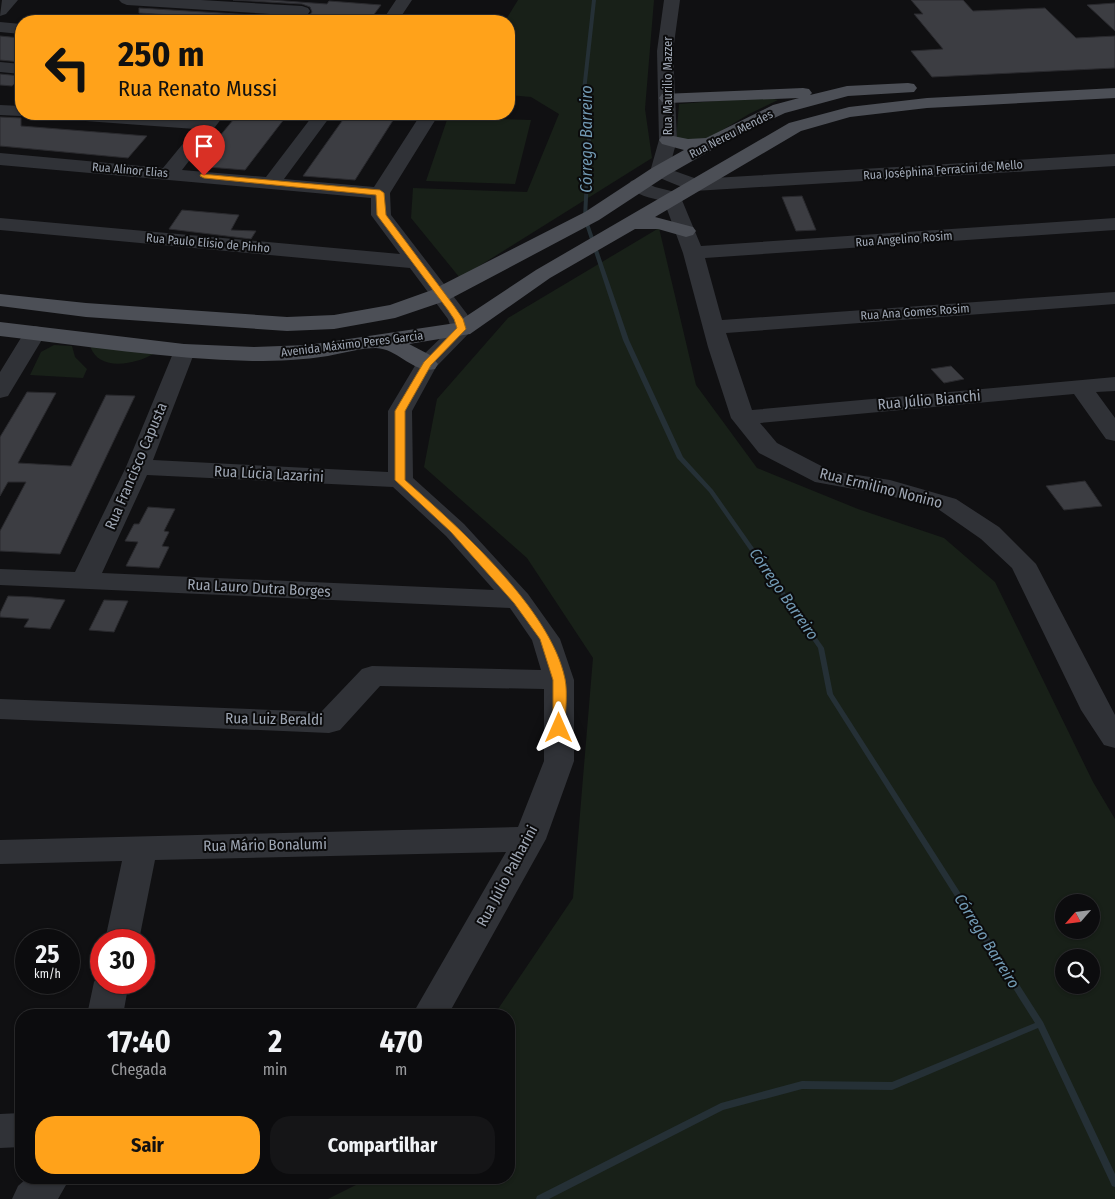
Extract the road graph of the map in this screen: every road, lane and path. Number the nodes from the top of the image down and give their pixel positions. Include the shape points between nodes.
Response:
1 (10, 0) edge
2 (128, 0) edge
3 (404, 0) edge
4 (672, 0) edge
5 (0, 11) edge
6 (302, 11) edge
7 (394, 15) edge
8 (0, 27) edge
9 (15, 28) edge
10 (0, 68) edge
11 (15, 69) edge
12 (1115, 78) edge
13 (847, 91) junction
14 (1115, 93) edge
15 (668, 98) junction
16 (0, 110) edge
17 (15, 111) edge
18 (211, 120) edge
19 (318, 120) edge
20 (426, 120) edge
21 (668, 140) junction
22 (710, 143) junction
23 (1115, 160) edge
24 (3, 162) edge
25 (725, 166) junction
26 (659, 172) junction
27 (170, 173) junction
28 (772, 181) junction
29 (272, 182) junction
30 (694, 185) junction
31 (638, 186) junction
32 (380, 193) junction
33 (672, 197) junction
34 (631, 223) junction
35 (0, 224) edge
36 (1115, 224) edge
37 (686, 231) junction
38 (693, 253) junction
39 (416, 262) junction
40 (440, 295) junction
41 (1115, 298) edge
42 (0, 300) edge
43 (714, 327) junction
44 (0, 329) edge
45 (462, 329) junction
46 (35, 333) junction
47 (378, 342) junction
48 (184, 350) junction
49 (427, 364) junction
50 (1115, 384) edge
51 (1080, 387) junction
52 (0, 391) edge
53 (743, 418) junction
54 (1115, 434) edge
55 (138, 467) junction
56 (400, 480) junction
57 (0, 577) edge
58 (85, 580) junction
59 (518, 600) junction
60 (559, 680) junction
61 (0, 709) edge
62 (1115, 738) edge
63 (530, 839) junction
64 (142, 848) junction
65 (0, 852) edge
66 (124, 929) edge
67 (109, 994) edge
68 (106, 1009) edge
69 (433, 1009) edge
70 (15, 1130) edge
71 (0, 1131) edge
72 (47, 1184) edge
73 (32, 1199) edge

1 - 5 street
2 - 6 street
3 - 7 street
4 - 15 street, Rua Maurilio Mazzer via 665,51
8 - 9 street
10 - 11 street
12 - 13 main road, Rua Nereu Mendes
13 - 15 main road
13 - 22 main road, Rua Nereu Mendes via 779,109
14 - 25 main road, Rua Nereu Mendes via 849,112 795,127
15 - 21 street, Rua Maurilio Mazzer
16 - 17 street
18 - 27 street
19 - 29 street
20 - 32 street
21 - 22 main road via 691,146
21 - 26 street, Rua Maurilio Mazzer
22 - 26 main road, Rua Nereu Mendes
23 - 28 street, Rua Joséphina Ferracini de Mello
24 - 27 street, Rua Alinor Elias
25 - 28 street, Rua Joséphina Ferracini de Mello via 734,175
25 - 30 main road, Rua Nereu Mendes
26 - 30 street
26 - 31 main road, Rua Nereu Mendes
27 - 29 street, Rua Alinor Elias
28 - 30 street, Rua Joséphina Ferracini de Mello
29 - 32 street, Rua Alinor Elias
30 - 33 main road, Avenida Máximo Peres Garcia
31 - 33 street
31 - 40 main road, Rua Nereu Mendes via 592,216
32 - 39 street via 382,215
33 - 34 main road, Avenida Máximo Peres Garcia
33 - 37 street, Rua Ermilino Nonino
34 - 37 main road via 659,223
34 - 45 main road, Avenida Máximo Peres Garcia via 543,274
35 - 39 street, Rua Paulo Elísio de Pinho
36 - 38 street, Rua Angelino Rosim
37 - 38 street, Rua Ermilino Nonino
38 - 43 street, Rua Ermilino Nonino
39 - 40 street
40 - 42 main road, Avenida Máximo Peres Garcia via 395,311 334,322 300,324 104,311
40 - 45 street via 459,319
41 - 43 street, Rua Ana Gomes Rosim
43 - 53 street, Rua Ermilino Nonino
44 - 46 main road, Avenida Máximo Peres Garcia
45 - 47 main road, Avenida Máximo Peres Garcia
45 - 49 street
46 - 48 main road, Avenida Máximo Peres Garcia
46 - 52 street
47 - 48 main road, Avenida Máximo Peres Garcia via 281,354
47 - 49 main road via 400,347
48 - 55 street, Rua Francisco Capusta
49 - 56 street via 400,411
50 - 51 street, Rua Júlio Bianchi
51 - 53 street, Rua Júlio Bianchi
51 - 54 street
53 - 62 street, Rua Ermilino Nonino via 768,448 824,477 890,488 947,504 990,533 1023,564 1096,710
55 - 56 street, Rua Lúcia Lazarini
55 - 58 street, Rua Francisco Capusta
56 - 59 street, Rua Júlio Palharini via 455,530
57 - 58 street, Rua Lauro Dutra Borges
58 - 59 street, Rua Lauro Dutra Borges
59 - 60 street, Rua Júlio Palharini via 546,639
60 - 61 street, Rua Luiz Beraldi via 372,676 329,722
60 - 63 street, Rua Júlio Palharini via 558,761
63 - 64 street, Rua Mário Bonalumi
63 - 69 street, Rua Júlio Palharini
64 - 65 street, Rua Mário Bonalumi
64 - 66 street
67 - 68 street
70 - 71 street
72 - 73 street

